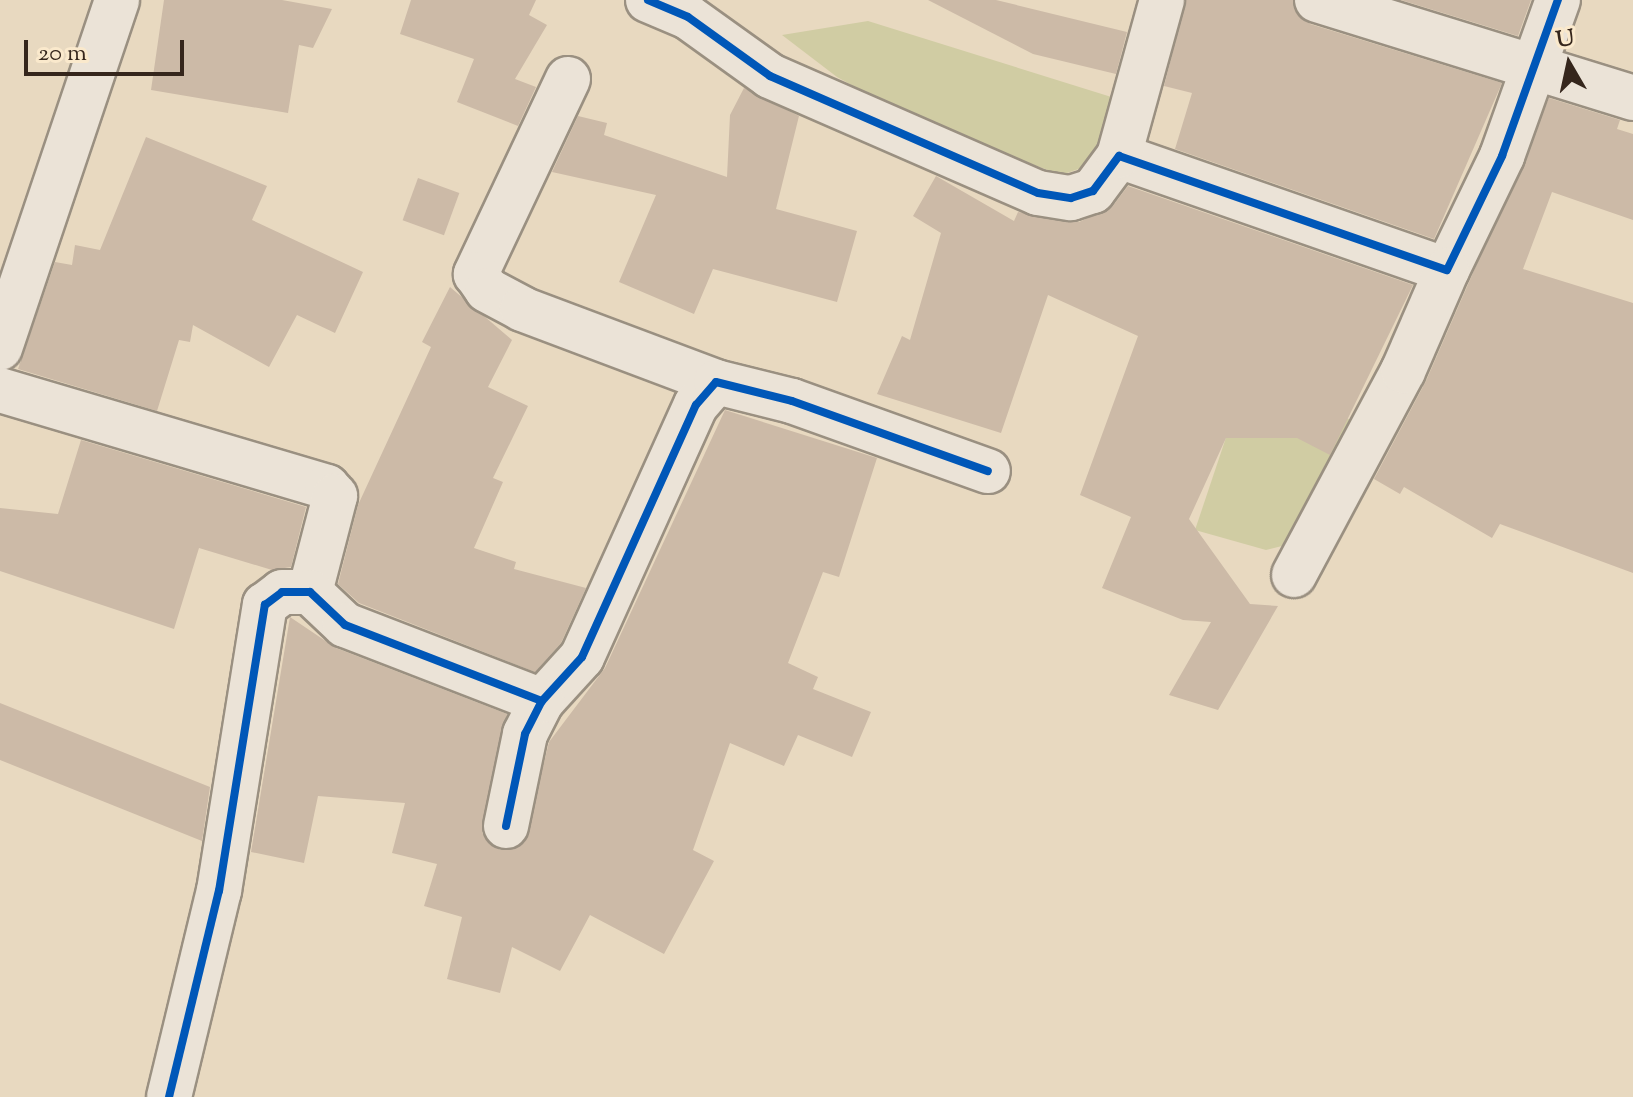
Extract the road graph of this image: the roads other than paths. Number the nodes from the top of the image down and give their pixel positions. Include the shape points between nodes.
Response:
1 (117, 0) edge
2 (648, 0) edge
3 (1162, 0) edge
4 (1317, 0) edge
5 (1558, 0) edge
6 (1536, 70) junction
7 (568, 79) dead end
8 (1633, 98) edge
9 (1119, 156) junction
10 (1447, 270) junction
11 (0, 348) edge
12 (716, 382) junction
13 (0, 390) edge
14 (988, 471) dead end
15 (1294, 575) dead end
16 (310, 592) junction
17 (542, 701) junction
18 (506, 826) dead end
19 (169, 1097) edge

1 - 11 street
2 - 9 street via 688,17 770,76 1038,193 1071,198 1093,191
3 - 9 street
4 - 6 street
5 - 6 street
6 - 8 street
6 - 10 street
7 - 12 street via 476,274 487,290 522,309
9 - 10 street
10 - 15 street via 1403,371
12 - 14 street via 792,401
12 - 17 street via 696,405 582,657
13 - 16 street via 327,487 335,496
16 - 17 street via 345,625
16 - 19 street via 282,592 265,605 219,891
17 - 18 street via 525,734

